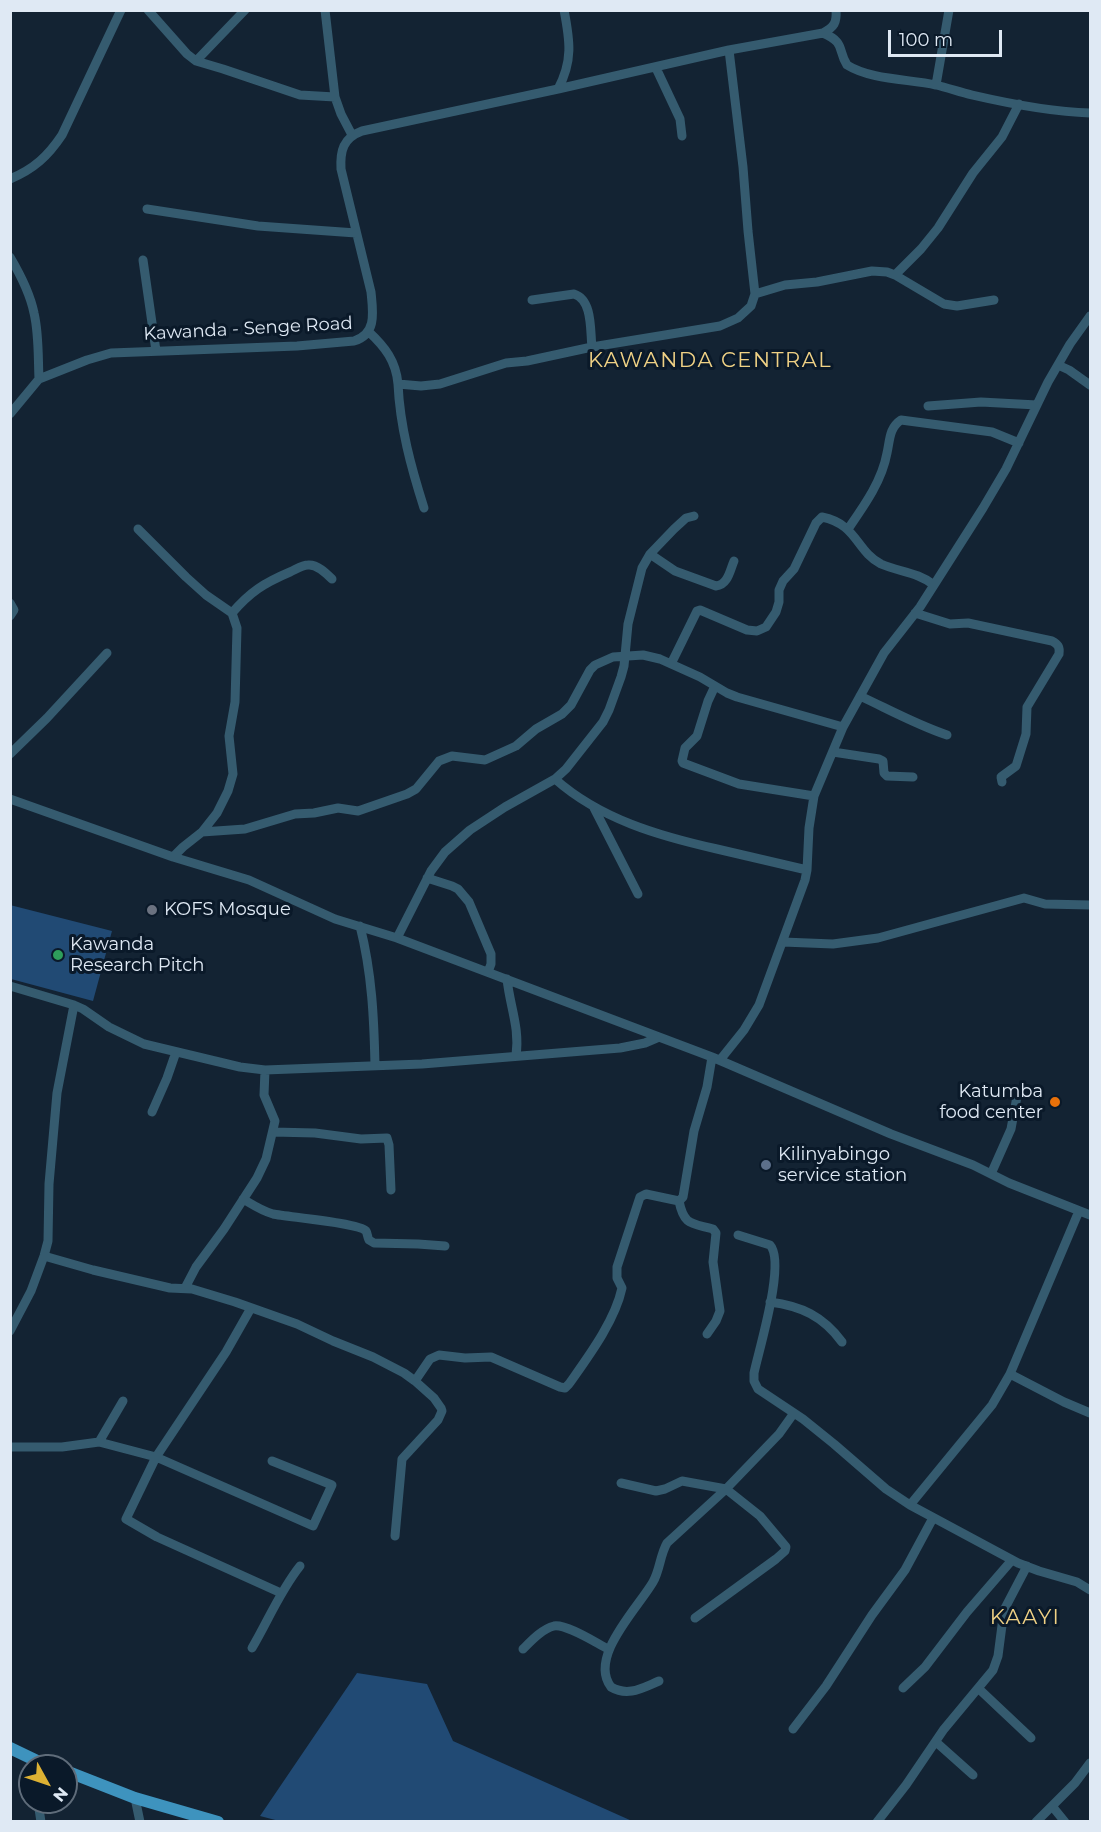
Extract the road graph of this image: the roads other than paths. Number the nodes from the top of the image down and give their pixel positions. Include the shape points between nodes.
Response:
1 (121, 10) edge
2 (148, 10) edge
3 (245, 10) edge
4 (325, 10) edge
5 (564, 10) edge
6 (836, 10) edge
7 (949, 10) edge
8 (823, 33) junction
9 (729, 50) junction
10 (196, 61) junction
11 (656, 68) junction
12 (936, 85) junction
13 (558, 89) junction
14 (335, 97) junction
15 (1019, 104) junction
16 (1090, 113) edge
17 (352, 135) junction
18 (682, 136) dead end
19 (10, 179) edge
20 (147, 209) dead end
21 (356, 232) junction
22 (10, 257) edge
23 (144, 260) dead end
24 (895, 275) junction
25 (755, 294) junction
26 (532, 300) dead end
27 (994, 300) dead end
28 (1090, 316) edge
29 (369, 332) junction
30 (592, 347) junction
31 (156, 351) junction
32 (1058, 365) junction
33 (39, 379) junction
34 (398, 384) junction
35 (1090, 385) edge
36 (1037, 405) junction
37 (928, 406) dead end
38 (10, 414) edge
39 (1019, 443) junction
40 (424, 508) dead end
41 (694, 516) dead end
42 (138, 529) dead end
43 (849, 529) junction
44 (650, 554) junction
45 (734, 561) dead end
46 (332, 579) dead end
47 (934, 585) junction
48 (10, 603) edge
49 (232, 613) junction
50 (915, 613) junction
51 (10, 616) edge
52 (107, 653) dead end
53 (624, 657) junction
54 (671, 664) junction
55 (715, 686) junction
56 (860, 696) junction
57 (843, 728) junction
58 (947, 735) dead end
59 (833, 752) junction
60 (10, 754) edge
61 (913, 777) dead end
62 (555, 779) junction
63 (1002, 782) dead end
64 (814, 796) junction
65 (10, 799) edge
66 (594, 807) junction
67 (202, 832) junction
68 (173, 857) junction
69 (807, 870) junction
70 (427, 878) junction
71 (638, 894) dead end
72 (1090, 905) edge
73 (360, 927) junction
74 (397, 938) junction
75 (783, 942) junction
76 (488, 972) junction
77 (507, 979) junction
78 (10, 986) edge
79 (74, 1005) junction
80 (659, 1037) junction
81 (176, 1052) junction
82 (516, 1056) junction
83 (716, 1058) junction
84 (375, 1066) junction
85 (265, 1071) junction
86 (1018, 1091) dead end
87 (152, 1112) dead end
88 (273, 1132) junction
89 (991, 1174) junction
90 (391, 1190) dead end
91 (243, 1199) junction
92 (679, 1201) junction
93 (1079, 1211) junction
94 (1090, 1215) edge
95 (738, 1235) dead end
96 (446, 1246) dead end
97 (44, 1256) junction
98 (185, 1288) junction
99 (770, 1302) junction
100 (251, 1308) junction
101 (10, 1331) edge
102 (707, 1334) dead end
103 (842, 1341) dead end
104 (1010, 1374) junction
105 (415, 1382) junction
106 (123, 1401) dead end
107 (794, 1413) junction
108 (1090, 1413) edge
109 (99, 1443) junction
110 (10, 1448) edge
111 (156, 1457) junction
112 (272, 1461) dead end
113 (621, 1483) dead end
114 (726, 1489) junction
115 (910, 1505) junction
116 (933, 1518) junction
117 (395, 1536) dead end
118 (1012, 1560) junction
119 (300, 1566) dead end
120 (1027, 1566) junction
121 (1089, 1586) edge
122 (281, 1593) junction
123 (695, 1618) dead end
124 (252, 1648) dead end
125 (523, 1649) dead end
126 (608, 1649) junction
127 (659, 1681) dead end
128 (903, 1688) dead end
129 (979, 1689) junction
130 (793, 1729) dead end
131 (1031, 1738) dead end
132 (936, 1742) junction
133 (1090, 1763) edge
134 (973, 1775) dead end
135 (78, 1776) edge
136 (135, 1798) junction
137 (1052, 1806) junction
138 (140, 1821) edge
139 (218, 1821) edge
140 (877, 1821) edge
141 (1036, 1821) edge
142 (1065, 1821) edge

1 - 19 street via 62,135 40,163
2 - 10 street
3 - 10 street
4 - 14 street
5 - 13 street via 569,60
6 - 8 street via 835,25
7 - 12 street
8 - 9 street
8 - 12 street via 839,43 844,60 852,68
9 - 11 street
9 - 25 street
10 - 14 street via 300,95
11 - 13 street
11 - 18 street via 676,108
12 - 15 street
13 - 17 street
14 - 17 street
15 - 16 street via 1048,111
15 - 24 street via 1002,137 933,234
17 - 21 street, Kawanda - Senge Road via 340,160
20 - 21 street via 258,226
21 - 29 street, Kawanda - Senge Road via 371,292
22 - 33 street via 34,312
23 - 31 street
24 - 25 street via 872,271 785,285
24 - 27 street via 944,304 957,306
25 - 30 street via 751,306 738,318 720,326
26 - 30 street via 578,295 587,307
28 - 32 street
29 - 31 street, Kawanda - Senge Road via 354,341
29 - 34 street via 387,351
30 - 34 street via 498,365 440,384
31 - 33 street, Kawanda - Senge Road via 111,353
32 - 35 street
32 - 36 street
33 - 38 street, Kawanda - Senge Road
34 - 40 street via 410,463
36 - 37 street via 981,402
36 - 39 street
39 - 43 street via 992,432 901,420 891,431 880,476
39 - 47 street
41 - 44 street via 674,529
42 - 49 street via 206,595
43 - 47 street via 881,564 913,573
43 - 54 street via 825,517 818,520 779,590 776,612 766,627 747,630 697,610
44 - 45 street via 675,571 716,586 725,583
44 - 53 street via 637,583
46 - 49 street via 322,569 309,564 302,566 266,582
47 - 50 street
48 - 51 street via 14,609
49 - 67 street via 237,628 236,702 229,736 233,774 225,799
50 - 56 street via 884,653
50 - 63 street via 950,624 968,623 1058,644 1059,654 1027,707 1026,734 1016,766 1001,777
52 - 60 street
53 - 54 street via 643,655
53 - 62 street via 621,677 603,722
53 - 67 street via 613,657 596,665 571,705 516,746 485,760 452,756 439,761 407,795 358,811 338,808 287,816 245,829
54 - 55 street
55 - 57 street via 744,699
55 - 64 street via 697,736 685,748 683,763 739,784
56 - 57 street
56 - 58 street
57 - 59 street
59 - 61 street via 879,759 887,776
59 - 64 street
62 - 66 street
62 - 70 street via 470,830 445,852
64 - 69 street
65 - 68 street
66 - 69 street via 674,839
66 - 71 street
67 - 68 street
68 - 73 street via 249,880
69 - 75 street
70 - 74 street
70 - 76 street via 458,889 469,902 491,954
72 - 75 street via 1045,904 1024,898 878,938 832,944
73 - 74 street
73 - 84 street via 371,985
74 - 76 street
75 - 83 street via 753,1018
76 - 77 street
77 - 80 street
77 - 82 street via 517,1026
78 - 79 street
79 - 81 street via 134,1040
79 - 97 street via 57,1093
80 - 82 street via 620,1048
80 - 83 street
81 - 85 street
81 - 87 street
82 - 84 street
83 - 89 street
83 - 92 street via 694,1131 683,1197
84 - 85 street
85 - 88 street via 264,1095 274,1118
86 - 89 street via 1011,1129
88 - 90 street via 387,1138
88 - 91 street via 263,1167
89 - 93 street
91 - 96 street via 275,1214 363,1229 374,1243
91 - 98 street
92 - 102 street via 690,1223 716,1233 713,1262 720,1311
92 - 105 street via 646,1194 640,1197 617,1268 622,1288 615,1310 567,1386 560,1387 491,1357 439,1355 430,1359
93 - 94 street
93 - 104 street
95 - 99 street via 774,1249 775,1281
97 - 98 street via 170,1288
97 - 101 street via 23,1310
98 - 100 street
99 - 103 street via 802,1309 827,1325
99 - 107 street via 754,1381 761,1392
100 - 105 street via 373,1357
100 - 111 street
104 - 108 street
104 - 115 street via 992,1405
105 - 117 street via 434,1398 442,1412 402,1460
106 - 109 street
107 - 114 street
107 - 115 street
109 - 110 street
109 - 111 street
111 - 112 street via 313,1526 332,1485
111 - 122 street via 126,1519
113 - 114 street via 656,1491 682,1481
114 - 123 street via 760,1516 786,1550
114 - 126 street via 665,1546 653,1581
115 - 116 street
116 - 118 street
116 - 130 street via 905,1570
118 - 120 street
118 - 128 street via 925,1667
119 - 122 street
120 - 121 street
120 - 129 street via 1004,1610 993,1670
122 - 124 street
125 - 126 street via 534,1637 558,1626
126 - 127 street via 605,1674 611,1687 631,1692
129 - 131 street
129 - 132 street
132 - 134 street
132 - 140 street
133 - 137 street
135 - 136 main road
136 - 138 street
136 - 139 main road
137 - 141 street
137 - 142 street

